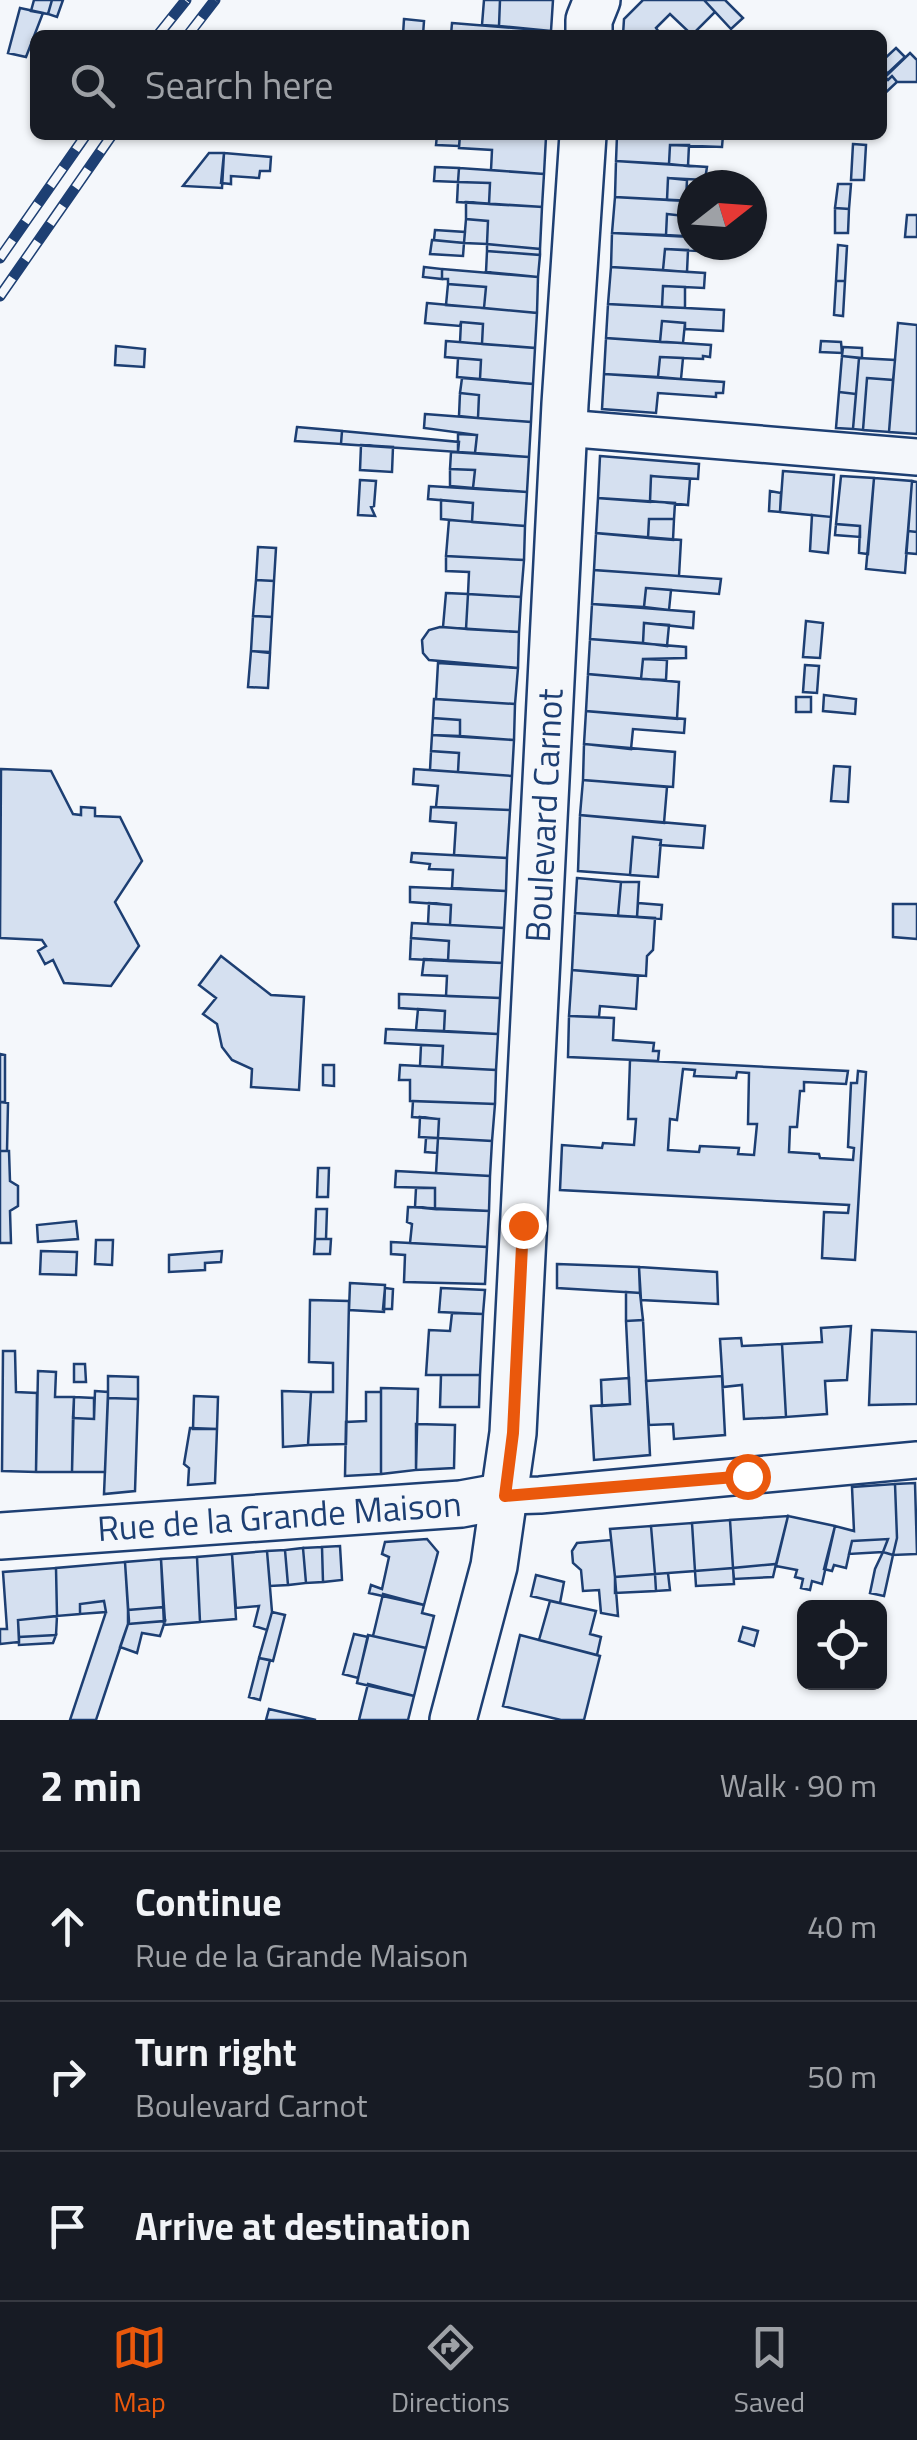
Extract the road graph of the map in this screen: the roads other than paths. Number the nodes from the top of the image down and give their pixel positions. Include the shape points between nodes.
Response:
1 (597, 0) edge
2 (589, 30) edge
3 (582, 140) edge
4 (564, 428) junction
5 (917, 457) edge
6 (917, 1460) edge
7 (505, 1496) junction
8 (0, 1536) edge
9 (453, 1720) edge

1 - 2 street
3 - 4 street, Boulevard Carnot
4 - 5 street
4 - 7 street, Boulevard Carnot
6 - 7 street, Rue de la Grande Maison
7 - 8 street, Rue de la Grande Maison
7 - 9 street, Boulevard Carnot via 494,1566

